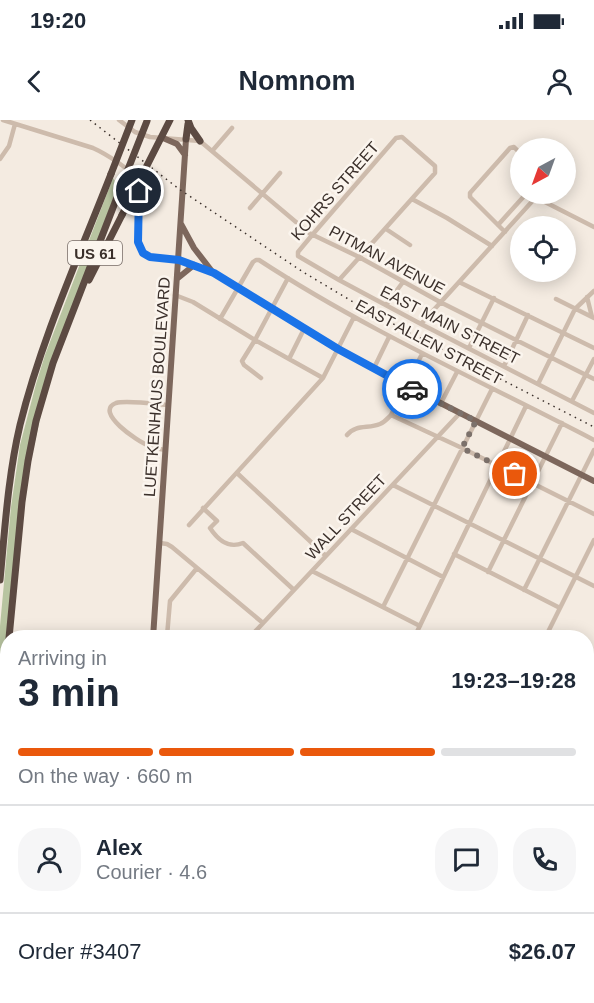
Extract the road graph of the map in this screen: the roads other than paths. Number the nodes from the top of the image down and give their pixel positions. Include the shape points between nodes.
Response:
1 (3, 120) edge
2 (118, 120) edge
3 (132, 120) edge
4 (170, 120) edge
5 (188, 120) edge
6 (147, 121) edge
7 (15, 124) junction
8 (232, 128) dead end
9 (163, 138) junction
10 (186, 139) junction
11 (200, 141) junction
12 (510, 148) edge
13 (213, 150) junction
14 (185, 156) junction
15 (0, 159) edge
16 (280, 173) dead end
17 (262, 193) junction
18 (412, 200) junction
19 (517, 204) edge
20 (528, 204) edge
21 (553, 204) edge
22 (250, 208) dead end
23 (181, 224) junction
24 (498, 225) junction
25 (594, 226) edge
26 (386, 229) junction
27 (505, 232) junction
28 (313, 234) junction
29 (410, 245) dead end
30 (492, 246) junction
31 (297, 255) joint
32 (359, 257) junction
33 (179, 260) junction
34 (194, 265) junction
35 (214, 273) junction
36 (288, 278) junction
37 (177, 279) junction
38 (339, 280) junction
39 (402, 282) junction
40 (459, 282) junction
41 (238, 288) junction
42 (594, 291) edge
43 (175, 295) junction
44 (587, 297) junction
45 (494, 298) junction
46 (556, 299) dead end
47 (440, 302) junction
48 (386, 305) junction
49 (271, 308) junction
50 (575, 309) junction
51 (528, 315) junction
52 (354, 317) junction
53 (593, 317) edge
54 (220, 319) junction
55 (70, 320) junction
56 (482, 323) junction
57 (421, 324) junction
58 (304, 329) junction
59 (564, 333) junction
60 (389, 337) junction
61 (255, 340) junction
62 (516, 340) junction
63 (469, 348) junction
64 (594, 348) edge
65 (338, 349) junction
66 (422, 354) junction
67 (551, 358) junction
68 (289, 359) junction
69 (594, 359) edge
70 (504, 366) junction
71 (374, 368) junction
72 (457, 372) junction
73 (585, 375) junction
74 (261, 378) dead end
75 (323, 378) junction
76 (594, 379) edge
77 (538, 384) junction
78 (405, 385) junction
79 (492, 389) junction
80 (572, 401) junction
81 (441, 403) junction
82 (168, 405) junction
83 (526, 406) junction
84 (460, 413) junction
85 (594, 413) edge
86 (391, 415) junction
87 (476, 421) junction
88 (562, 423) junction
89 (347, 435) dead end
90 (438, 437) junction
91 (511, 439) junction
92 (594, 440) edge
93 (462, 448) junction
94 (165, 450) junction
95 (594, 450) edge
96 (546, 457) junction
97 (497, 466) junction
98 (237, 473) junction
99 (582, 475) junction
100 (594, 481) edge
101 (532, 483) junction
102 (393, 485) junction
103 (569, 501) junction
104 (435, 506) junction
105 (203, 508) junction
106 (594, 514) edge
107 (469, 522) junction
108 (189, 525) dead end
109 (351, 529) junction
110 (504, 540) junction
111 (594, 540) edge
112 (160, 543) junction
113 (454, 554) junction
114 (326, 556) junction
115 (408, 558) junction
116 (540, 558) junction
117 (197, 568) junction
118 (312, 571) junction
119 (488, 572) junction
120 (576, 576) junction
121 (444, 577) junction
122 (0, 580) edge
123 (594, 586) edge
124 (294, 590) junction
125 (524, 590) junction
126 (383, 607) junction
127 (560, 608) junction
128 (263, 623) junction
129 (420, 626) junction
130 (10, 630) edge
131 (154, 630) edge
132 (168, 630) edge
133 (256, 630) edge
134 (418, 630) edge
135 (549, 630) edge

1 - 7 street
2 - 9 street, PITMAN AVENUE via 135,132
3 - 122 highway, US 61, bridge via 31,386 12,465
4 - 55 highway, bridge
5 - 10 highway
5 - 11 highway
6 - 55 highway, US 61, bridge
7 - 15 street via 9,146
7 - 33 street via 93,148 124,167 137,181 141,250 150,257
8 - 13 street
9 - 10 street, PITMAN AVENUE
9 - 14 main road via 177,144
10 - 11 street, PITMAN AVENUE
10 - 14 main road, LUETKENHAUS BOULEVARD
11 - 13 street, PITMAN AVENUE
12 - 24 street via 470,193
13 - 17 street, PITMAN AVENUE
14 - 23 main road, LUETKENHAUS BOULEVARD
16 - 17 street
17 - 22 street
17 - 28 street, PITMAN AVENUE
18 - 26 street
18 - 28 street, KOHRS STREET via 435,173 435,166 402,137 396,138
18 - 30 street
19 - 24 street
20 - 27 street
21 - 25 street
23 - 33 main road, LUETKENHAUS BOULEVARD
23 - 35 main road
24 - 27 street
26 - 29 street
26 - 32 street
27 - 30 street
28 - 31 street, KOHRS STREET
28 - 32 street, PITMAN AVENUE
30 - 40 street
31 - 38 street, EAST MAIN STREET
32 - 38 street
32 - 39 street, PITMAN AVENUE
33 - 34 main road
33 - 37 main road, LUETKENHAUS BOULEVARD
34 - 35 main road
34 - 37 main road
35 - 41 main road
36 - 41 street, EAST ALLEN STREET via 256,260
36 - 49 street
36 - 52 street, EAST ALLEN STREET
37 - 43 main road, LUETKENHAUS BOULEVARD
38 - 48 street, EAST MAIN STREET
39 - 47 street, PITMAN AVENUE
39 - 48 street
40 - 45 street
40 - 47 street
41 - 49 main road
41 - 54 street
42 - 44 street
43 - 54 street
43 - 82 main road, LUETKENHAUS BOULEVARD
44 - 50 street
44 - 53 street
45 - 51 street
45 - 56 street
46 - 50 street
47 - 56 street, PITMAN AVENUE
47 - 57 street
48 - 57 street, EAST MAIN STREET
49 - 58 main road
49 - 61 street
50 - 53 street
50 - 59 street
51 - 59 street
51 - 62 street
52 - 60 street, EAST ALLEN STREET
52 - 65 street
54 - 61 street
55 - 130 highway, US 61 via 47,382 28,461
56 - 62 street, PITMAN AVENUE
56 - 63 street
57 - 63 street, EAST MAIN STREET
58 - 65 main road
58 - 68 street
59 - 64 street
59 - 67 street
60 - 66 street, EAST ALLEN STREET
60 - 71 street
61 - 68 street
61 - 74 street via 242,361
62 - 67 street, PITMAN AVENUE
62 - 70 street
63 - 70 street, EAST MAIN STREET
65 - 71 main road
65 - 75 street
66 - 72 street, EAST ALLEN STREET
66 - 78 street
67 - 73 street, PITMAN AVENUE
67 - 77 street
68 - 75 street
69 - 73 street
70 - 77 street, EAST MAIN STREET
71 - 78 main road
72 - 79 street, EAST ALLEN STREET
72 - 81 street
73 - 76 street, PITMAN AVENUE
73 - 80 street
75 - 98 street
77 - 80 street, EAST MAIN STREET
78 - 81 main road
78 - 86 street
79 - 83 street, EAST ALLEN STREET
79 - 87 street
80 - 85 street, EAST MAIN STREET
81 - 84 main road
82 - 94 main road, LUETKENHAUS BOULEVARD
82 - 94 street via 123,402 112,405 110,410 111,418 145,445
83 - 88 street, EAST ALLEN STREET
83 - 91 street
84 - 87 main road
84 - 90 street, WALL STREET
86 - 89 street via 383,423 352,430
86 - 90 street
87 - 91 main road
87 - 93 street
88 - 92 street, EAST ALLEN STREET
88 - 96 street
90 - 93 street
90 - 102 street, WALL STREET
91 - 96 main road
91 - 97 street
93 - 97 street
93 - 104 street
94 - 112 main road, LUETKENHAUS BOULEVARD
95 - 99 street
96 - 99 main road
96 - 101 street
97 - 101 street
97 - 107 street
98 - 105 street
98 - 114 street
99 - 100 main road
99 - 103 street
101 - 103 street
101 - 110 street
102 - 104 street
102 - 109 street, WALL STREET
103 - 106 street
103 - 116 street
104 - 107 street
104 - 115 street
105 - 108 street
105 - 124 street via 217,521 210,528 218,539 235,546 243,543
107 - 110 street
107 - 113 street
109 - 114 street, WALL STREET
109 - 115 street
110 - 116 street
110 - 119 street
111 - 120 street
112 - 117 street via 167,544
112 - 131 main road, LUETKENHAUS BOULEVARD
113 - 119 street
113 - 121 street
114 - 118 street, WALL STREET
115 - 121 street
115 - 126 street
116 - 120 street
116 - 125 street
117 - 128 street
117 - 132 street via 170,601
118 - 124 street, WALL STREET
118 - 126 street
119 - 125 street
120 - 123 street
120 - 127 street
121 - 129 street
124 - 128 street, WALL STREET
125 - 127 street
126 - 129 street
127 - 135 street
128 - 133 street, WALL STREET
129 - 134 street

